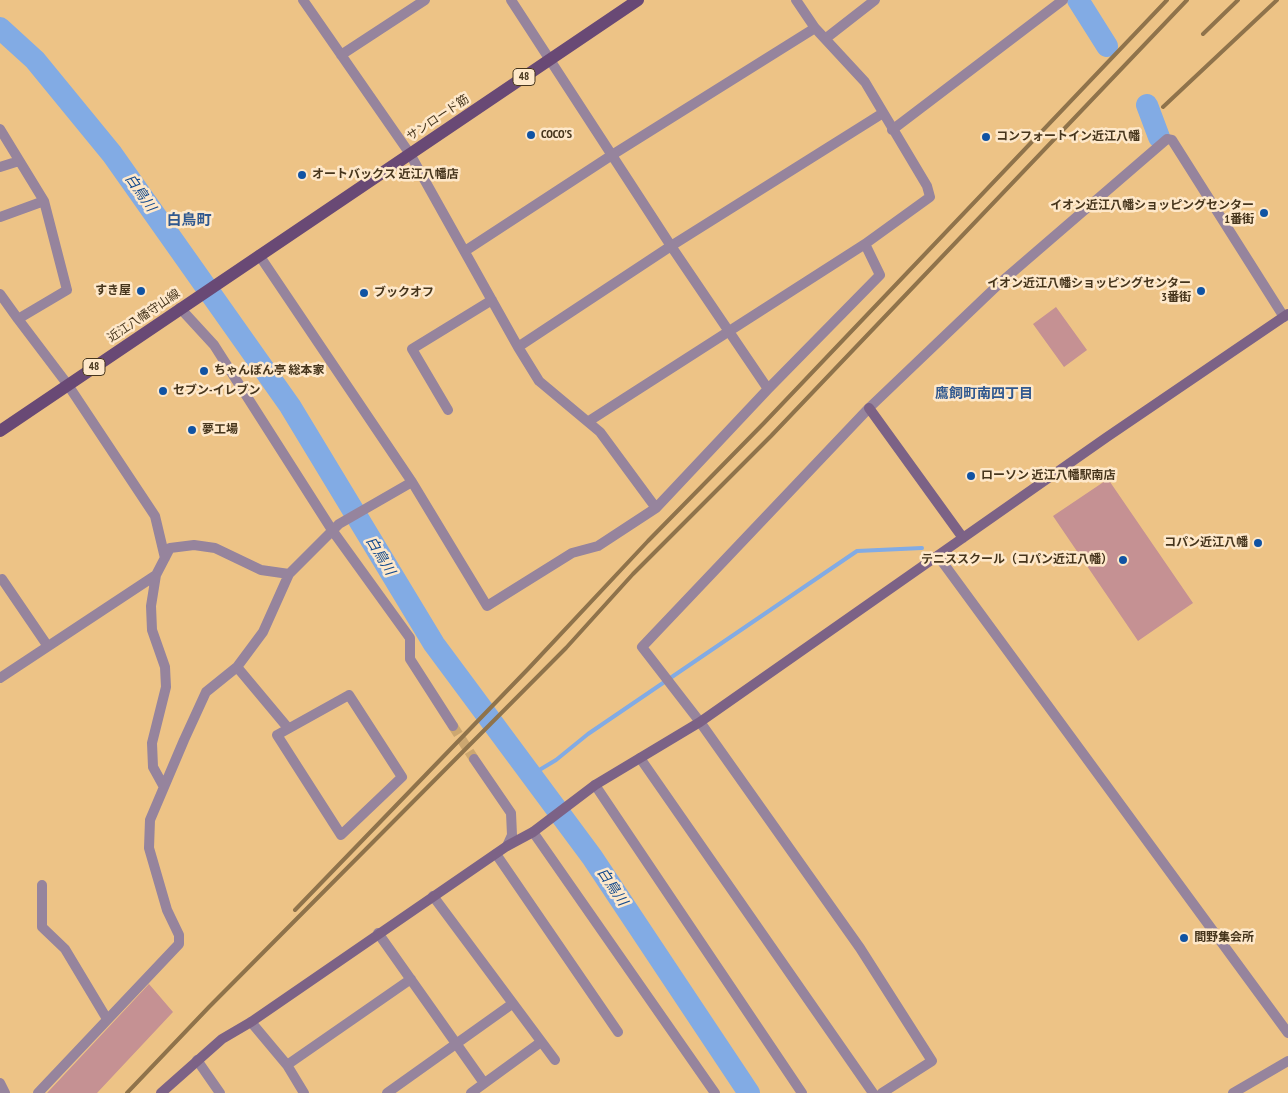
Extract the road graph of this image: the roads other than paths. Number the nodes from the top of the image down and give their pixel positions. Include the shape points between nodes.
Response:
1 (303, 0) edge
2 (425, 0) edge
3 (511, 0) edge
4 (638, 0) edge
5 (796, 0) edge
6 (875, 0) edge
7 (1063, 0) edge
8 (815, 28) junction
9 (825, 39) junction
10 (341, 54) junction
11 (551, 60) junction
12 (883, 113) junction
13 (0, 129) edge
14 (892, 130) junction
15 (410, 154) junction
16 (612, 154) junction
17 (19, 161) junction
18 (0, 167) edge
19 (44, 201) junction
20 (0, 218) edge
21 (865, 244) junction
22 (671, 246) junction
23 (465, 251) junction
24 (256, 257) junction
25 (0, 294) edge
26 (492, 300) junction
27 (184, 306) junction
28 (1286, 315) edge
29 (18, 319) junction
30 (730, 331) junction
31 (518, 347) junction
32 (68, 385) junction
33 (768, 389) junction
34 (869, 408) junction
35 (448, 410) dead end
36 (589, 422) junction
37 (0, 431) edge
38 (412, 482) junction
39 (656, 508) junction
40 (335, 527) junction
41 (963, 538) junction
42 (938, 556) junction
43 (164, 558) junction
44 (289, 574) junction
45 (156, 575) junction
46 (2, 579) dead end
47 (47, 645) junction
48 (237, 667) junction
49 (0, 678) edge
50 (700, 722) junction
51 (453, 726) tunnel mouth
52 (288, 728) junction
53 (640, 758) junction
54 (474, 759) tunnel mouth
55 (595, 785) junction
56 (164, 787) junction
57 (533, 832) junction
58 (507, 846) junction
59 (496, 854) junction
60 (42, 885) dead end
61 (433, 896) junction
62 (378, 933) junction
63 (411, 979) junction
64 (512, 1004) junction
65 (107, 1019) junction
66 (251, 1022) junction
67 (618, 1032) dead end
68 (1288, 1033) edge
69 (541, 1042) junction
70 (457, 1044) junction
71 (196, 1060) junction
72 (555, 1060) dead end
73 (1288, 1061) edge
74 (287, 1065) junction
75 (0, 1083) edge
76 (484, 1083) junction
77 (889, 1091) edge
78 (5, 1093) edge
79 (38, 1093) edge
80 (161, 1093) edge
81 (220, 1093) edge
82 (304, 1093) edge
83 (387, 1093) edge
84 (471, 1093) edge
85 (715, 1093) edge
86 (802, 1093) edge
87 (873, 1093) edge
88 (1233, 1093) edge

1 - 10 street
2 - 10 street
3 - 11 street
4 - 11 main road, サンロード筋 / 48
5 - 8 street
6 - 9 street
7 - 14 street
8 - 9 street
8 - 16 street
9 - 12 street via 865,82
10 - 15 street
11 - 15 main road, サンロード筋 / 48
11 - 16 street
12 - 14 street
12 - 22 street
13 - 17 street
14 - 21 street via 927,186 930,197
15 - 23 street
15 - 24 main road, サンロード筋 / 48
16 - 22 street
16 - 23 street
17 - 18 street
17 - 19 street
19 - 20 street
19 - 29 street via 67,290
21 - 30 street
21 - 33 street via 880,276
22 - 30 street
22 - 31 street
23 - 26 street
24 - 27 main road, 近江八幡守山線 / 48
24 - 38 street
25 - 29 street
26 - 31 street
26 - 35 street via 412,349
27 - 32 main road, 近江八幡守山線 / 48
27 - 40 street via 220,353
28 - 34 street via 1172,140 1167,139 1000,283
28 - 41 street
29 - 32 street
30 - 33 street
30 - 36 street
31 - 36 street via 539,381
32 - 37 main road, 近江八幡守山線 / 48
32 - 43 street via 155,516
33 - 39 street
34 - 41 street
34 - 50 street via 642,647
36 - 39 street via 600,432
38 - 39 street via 487,606 572,553 598,546
38 - 40 street
40 - 44 street
40 - 51 street via 410,638 410,659
41 - 42 street
42 - 50 street
42 - 68 street
43 - 44 street via 170,548 194,545 215,548 261,570
43 - 45 street
44 - 48 street via 262,632
45 - 47 street
45 - 56 street via 151,606 152,630 165,667 166,687 152,743 154,767
46 - 47 street
47 - 49 street
48 - 52 street
48 - 56 street via 206,692
50 - 53 street
50 - 77 street via 860,948 932,1061
52 - 52 street via 349,695 402,777 341,835 278,735
53 - 55 street
53 - 87 street
54 - 58 street via 511,813 512,835
55 - 57 street
55 - 86 street
56 - 65 street via 150,820 149,848 167,910 180,935 179,944
57 - 58 street
57 - 85 street
58 - 59 street
59 - 61 street
59 - 67 street
60 - 65 street via 42,927 65,949
61 - 62 street
61 - 64 street
62 - 63 street
62 - 66 street
63 - 70 street
63 - 74 street
64 - 69 street
64 - 70 street
65 - 79 street
66 - 71 street
66 - 74 street
69 - 72 street
69 - 76 street
70 - 76 street
70 - 83 street
71 - 80 street
71 - 81 street
73 - 88 street
74 - 82 street
75 - 78 street
76 - 84 street

